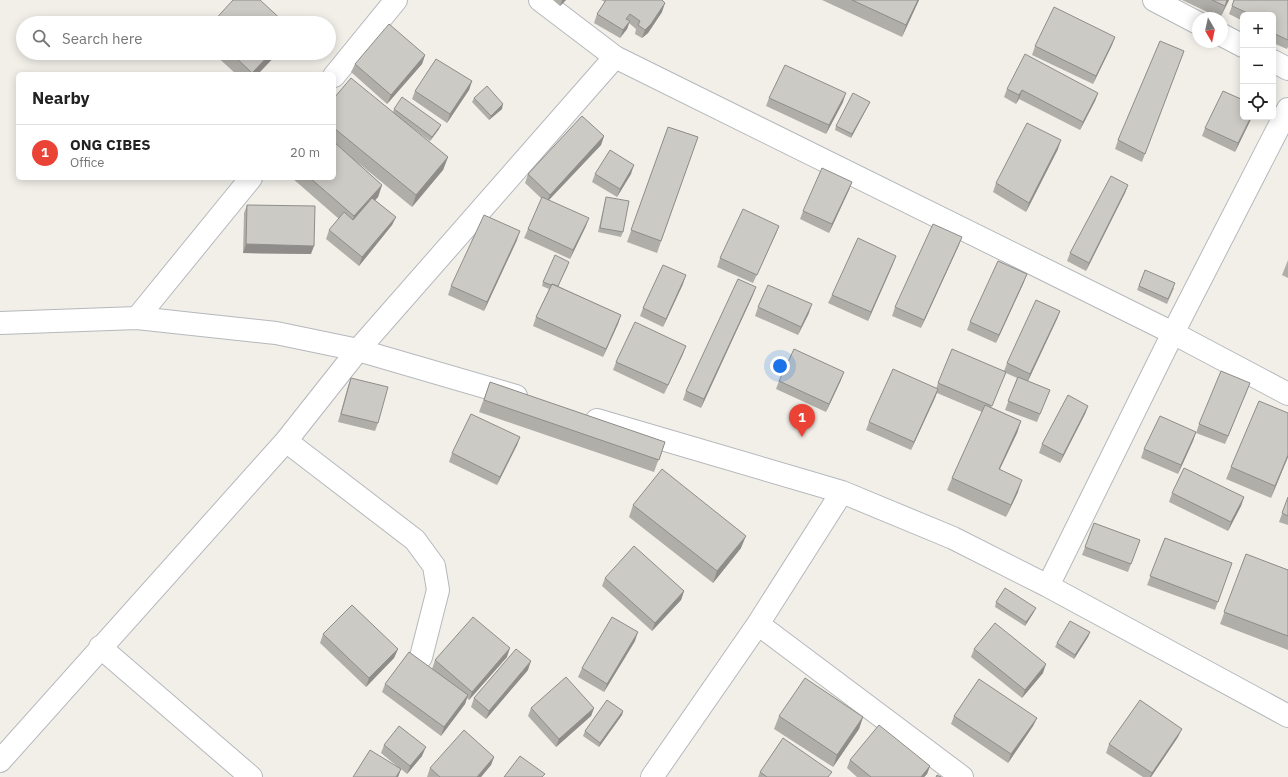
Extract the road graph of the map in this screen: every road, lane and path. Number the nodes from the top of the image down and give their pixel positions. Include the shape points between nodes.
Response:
1 (396, 0) edge
2 (540, 0) edge
3 (1154, 0) edge
4 (1192, 20) edge
5 (1228, 38) edge
6 (1240, 44) edge
7 (615, 56) junction
8 (1276, 63) edge
9 (1288, 69) edge
10 (336, 74) edge
11 (1288, 109) edge
12 (248, 180) edge
13 (137, 318) junction
14 (0, 323) edge
15 (1173, 332) junction
16 (358, 350) junction
17 (1288, 394) edge
18 (532, 401) edge
19 (577, 414) edge
20 (286, 441) junction
21 (842, 492) junction
22 (1048, 586) junction
23 (758, 624) junction
24 (100, 647) junction
25 (421, 657) dead end
26 (1288, 716) edge
27 (0, 761) edge
28 (251, 777) edge
29 (652, 777) edge
30 (962, 777) edge

1 - 10 street
2 - 7 street
3 - 4 street
5 - 6 street
7 - 15 street
7 - 16 street
8 - 9 street
11 - 15 street
12 - 13 street
13 - 14 street
13 - 16 street via 276,333
15 - 17 street
15 - 22 street
16 - 18 street
16 - 20 street
19 - 21 street
20 - 24 street
20 - 25 street via 415,540 434,566 438,590
21 - 22 street via 953,538
21 - 23 street
22 - 26 street
23 - 29 street
23 - 30 street
24 - 27 street
24 - 28 street

